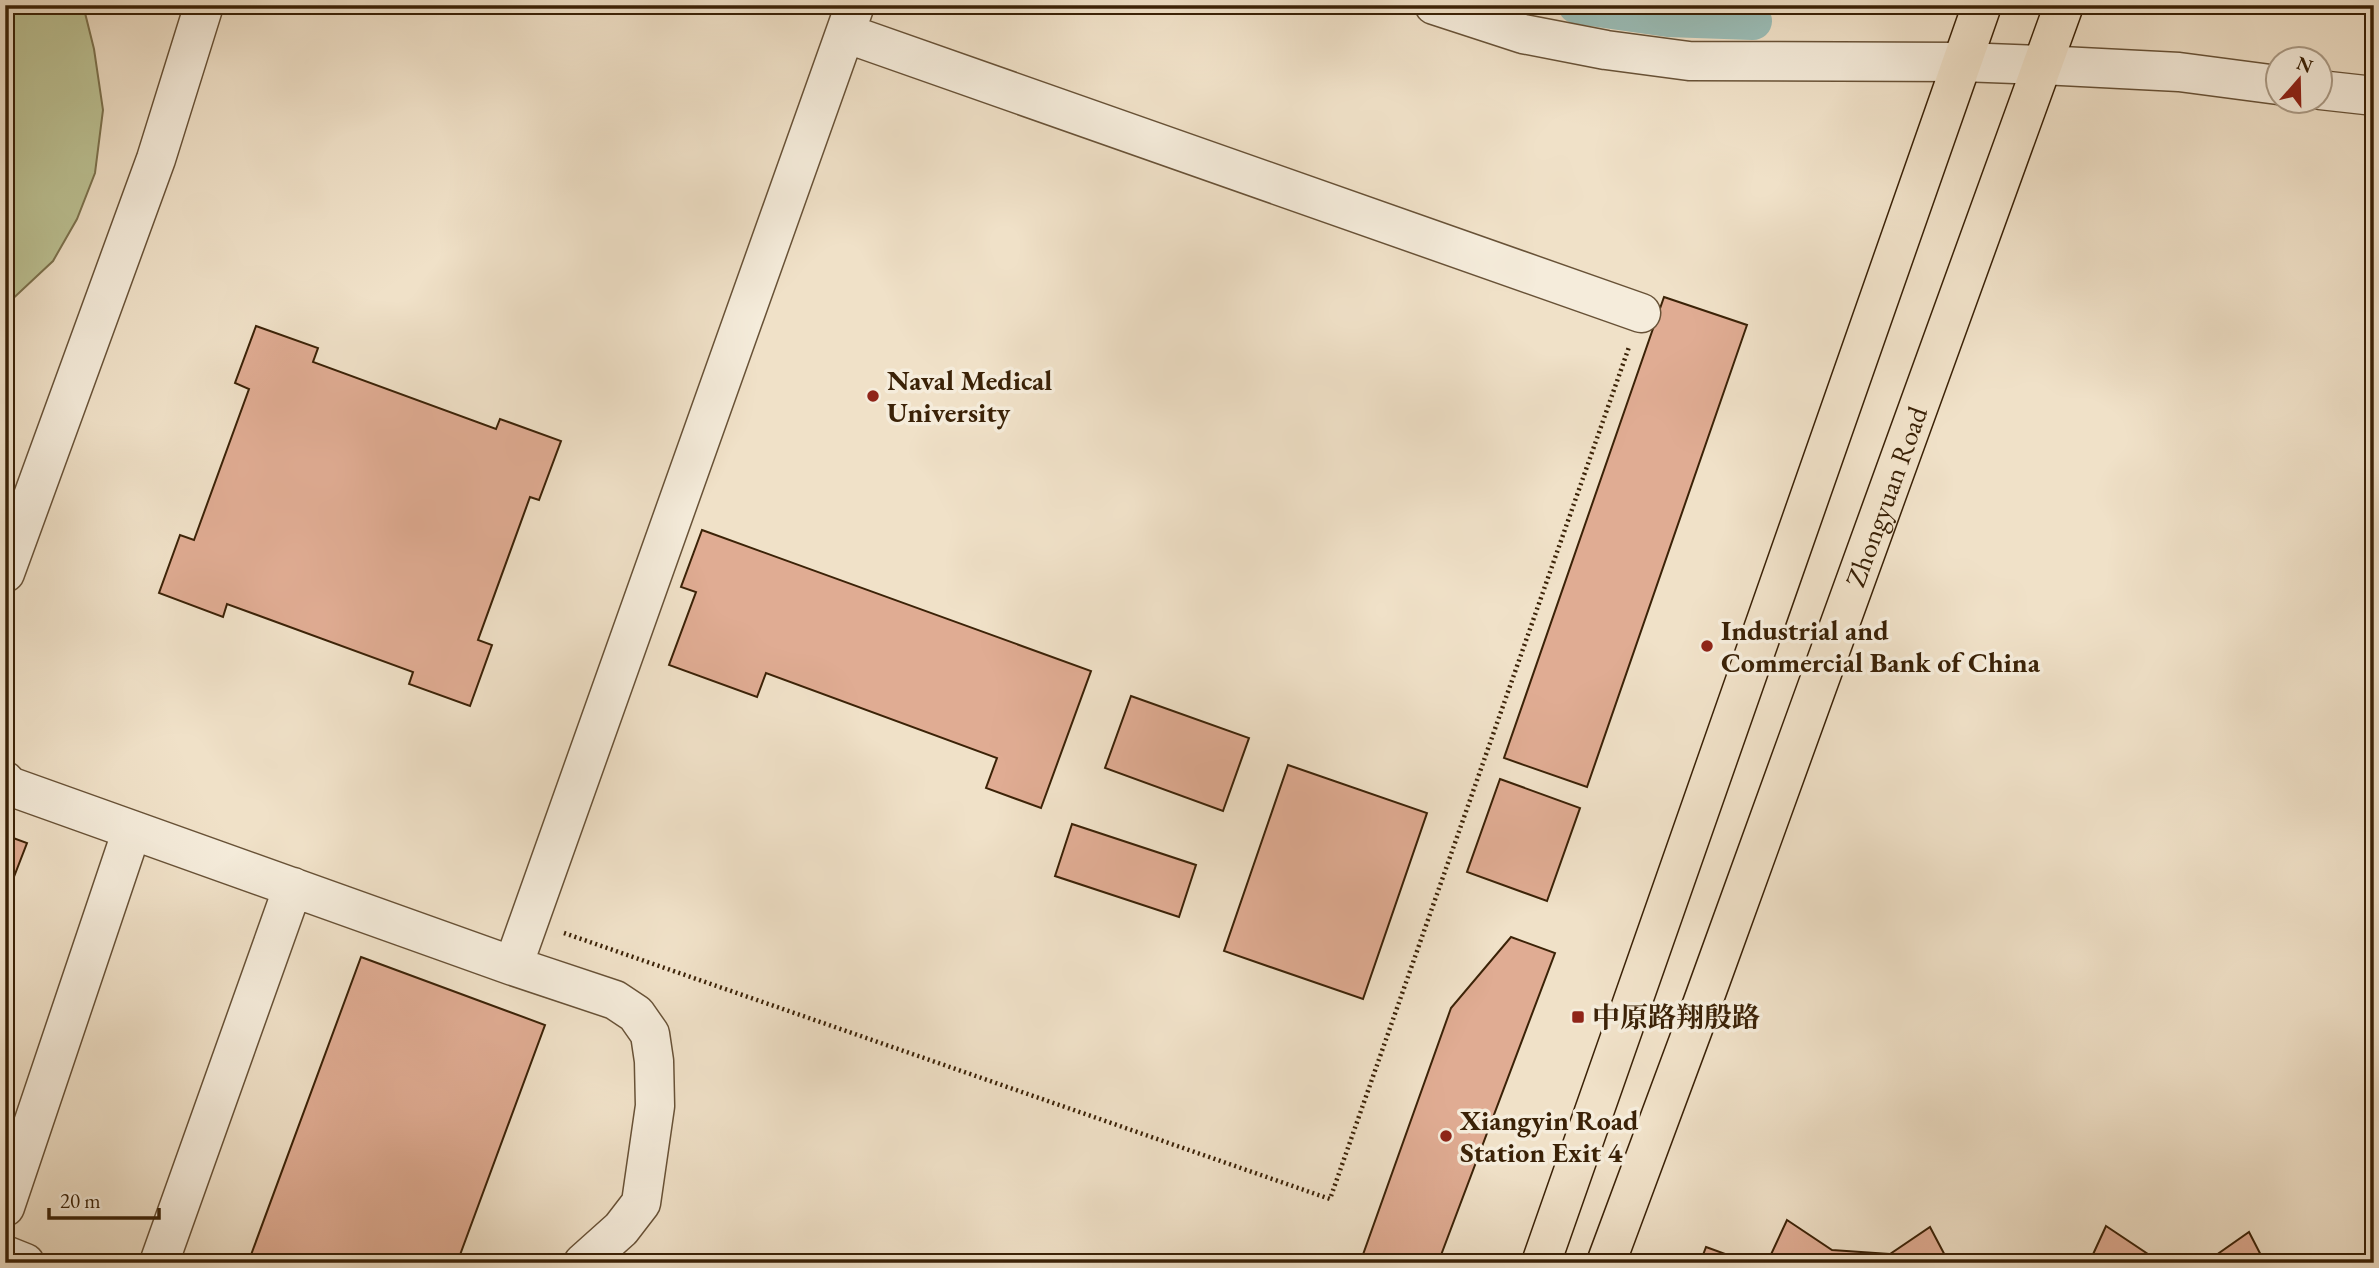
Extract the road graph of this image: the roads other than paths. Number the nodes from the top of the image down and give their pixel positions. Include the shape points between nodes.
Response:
1 (204, 5) edge
2 (1434, 5) edge
3 (1982, 5) edge
4 (2064, 5) edge
5 (850, 19) edge
6 (1962, 62) junction
7 (2042, 65) junction
8 (2264, 83) edge
9 (2334, 92) edge
10 (2374, 96) edge
11 (1641, 313) road end
12 (9, 550) edge
13 (5, 781) edge
14 (132, 830) junction
15 (293, 887) junction
16 (513, 966) junction
17 (5, 1207) edge
18 (5, 1255) edge
19 (26, 1263) edge
20 (159, 1263) edge
21 (583, 1263) edge
22 (1541, 1263) edge
23 (1606, 1263) edge

1 - 12 lane via 156,159
2 - 6 lane via 1523,34 1689,61
3 - 6 main road
4 - 7 main road, Zhongyuan Road
5 - 11 lane
5 - 16 lane
6 - 7 lane
6 - 22 main road
7 - 8 lane via 2179,72
7 - 23 main road, Zhongyuan Road
9 - 10 lane
13 - 14 lane
14 - 15 lane
14 - 17 lane
15 - 16 lane
15 - 20 lane
16 - 21 lane via 615,1000 636,1014 650,1034 655,1106 641,1203 621,1229
18 - 19 lane

